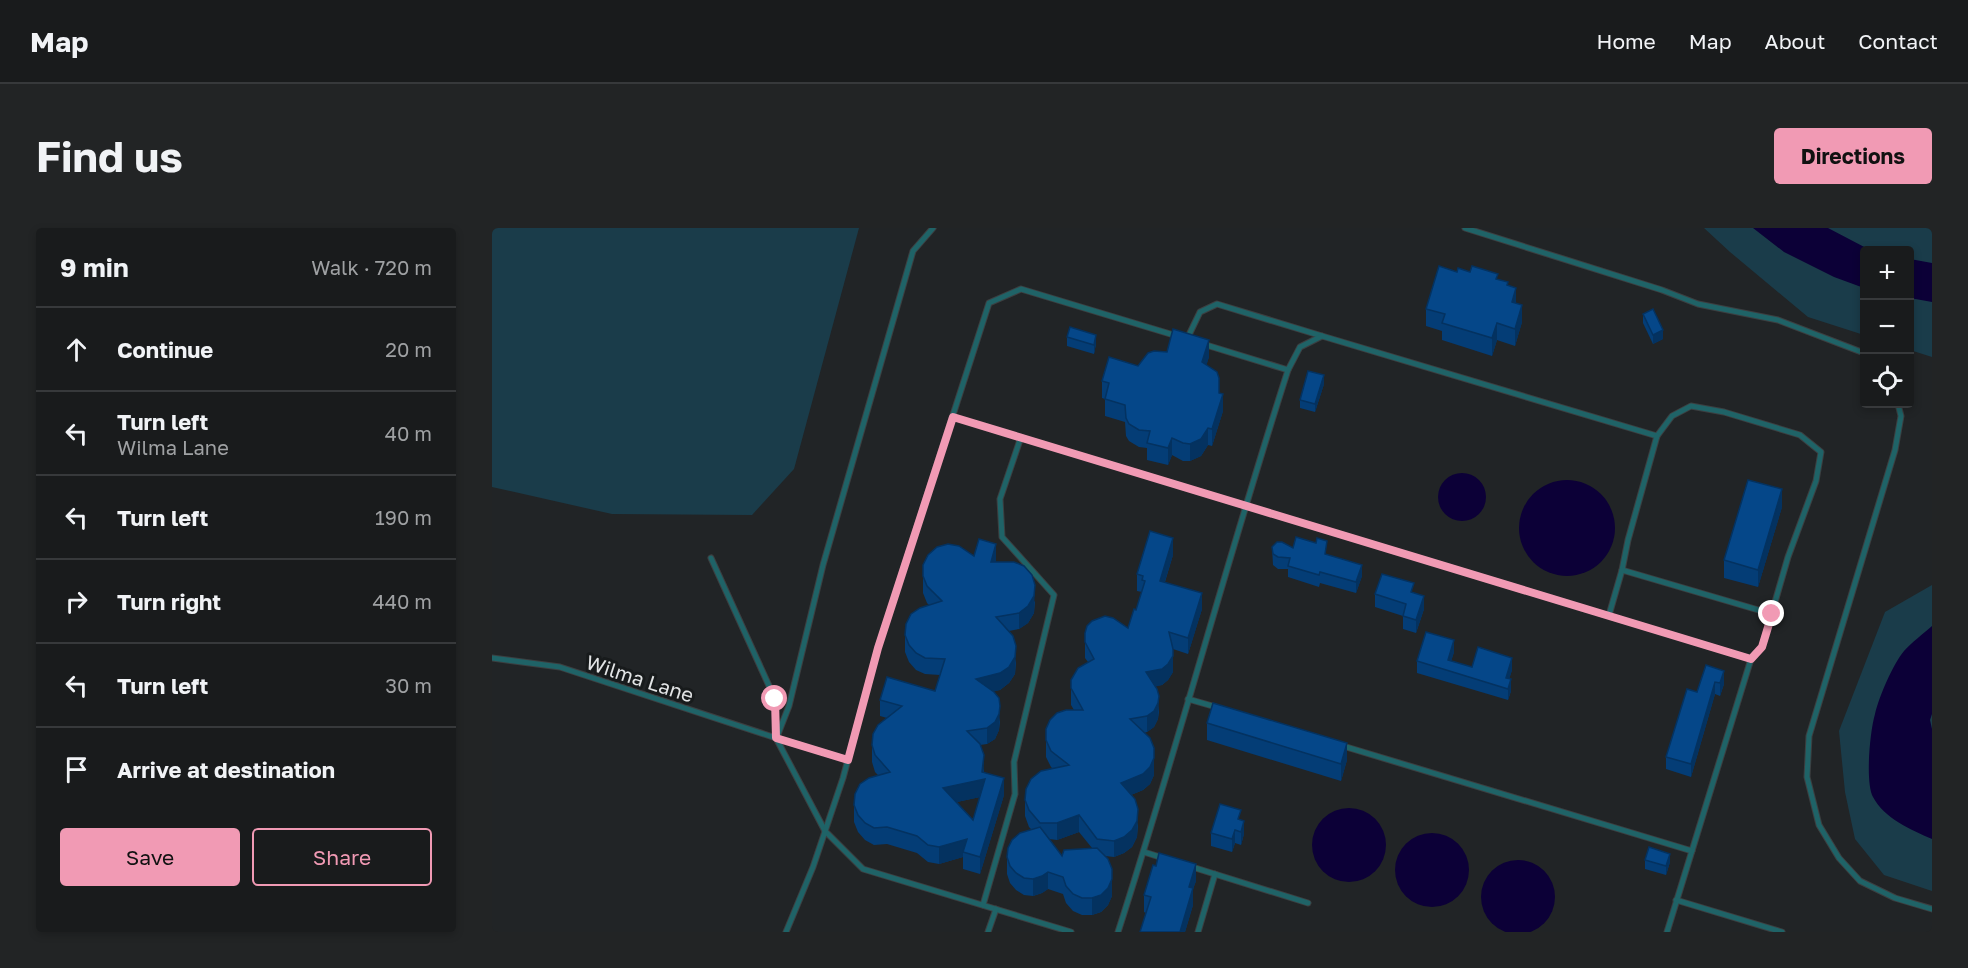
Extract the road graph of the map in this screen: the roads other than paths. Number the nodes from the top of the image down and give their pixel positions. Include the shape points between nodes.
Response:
1 (933, 228) edge
2 (1465, 228) edge
3 (1322, 336) junction
4 (1187, 339) junction
5 (1860, 350) edge
6 (1288, 370) junction
7 (1899, 408) edge
8 (953, 417) junction
9 (1657, 436) junction
10 (1021, 437) junction
11 (1245, 504) junction
12 (711, 558) dead end
13 (1622, 570) junction
14 (1772, 614) junction
15 (1610, 615) junction
16 (492, 658) edge
17 (1751, 659) junction
18 (1188, 699) junction
19 (1222, 709) edge
20 (776, 738) junction
21 (1337, 744) edge
22 (848, 760) junction
23 (825, 831) junction
24 (1692, 851) junction
25 (1144, 852) junction
26 (1174, 861) edge
27 (1184, 864) edge
28 (1215, 874) junction
29 (1676, 900) junction
30 (1308, 903) dead end
31 (983, 906) junction
32 (996, 909) junction
33 (1932, 909) edge
34 (786, 932) edge
35 (988, 932) edge
36 (1071, 932) edge
37 (1118, 932) edge
38 (1198, 932) edge
39 (1667, 932) edge
40 (1782, 932) edge

1 - 20 lane via 914,251 823,565 789,706
2 - 5 lane via 1698,304 1779,320
3 - 4 lane via 1217,304 1200,312
3 - 6 lane via 1300,347
3 - 9 lane
4 - 6 lane
4 - 8 lane via 1021,289 989,303
6 - 11 lane
7 - 33 lane via 1895,450 1809,736 1807,777 1819,825 1839,858 1860,880 1895,898
8 - 10 lane
8 - 22 lane via 878,648
9 - 13 lane
9 - 14 lane via 1672,416 1691,406 1724,411 1800,435 1821,452 1816,481
10 - 11 lane
10 - 31 lane via 1000,499 1002,537 1054,595 1014,762 1015,794
11 - 15 lane
11 - 18 lane
12 - 20 lane via 775,699
13 - 14 lane
13 - 15 lane
14 - 17 lane via 1762,647
15 - 17 lane
16 - 20 lane, Wilma Lane via 560,667
17 - 24 lane
18 - 19 lane
18 - 25 lane
20 - 22 lane, Wilma Lane
20 - 23 lane
21 - 24 lane
22 - 23 lane
23 - 31 lane via 863,869
23 - 34 lane
24 - 29 lane
25 - 26 lane
25 - 37 lane
27 - 28 lane
28 - 30 lane
28 - 38 lane
29 - 39 lane
29 - 40 lane
31 - 32 lane
32 - 35 lane
32 - 36 lane

